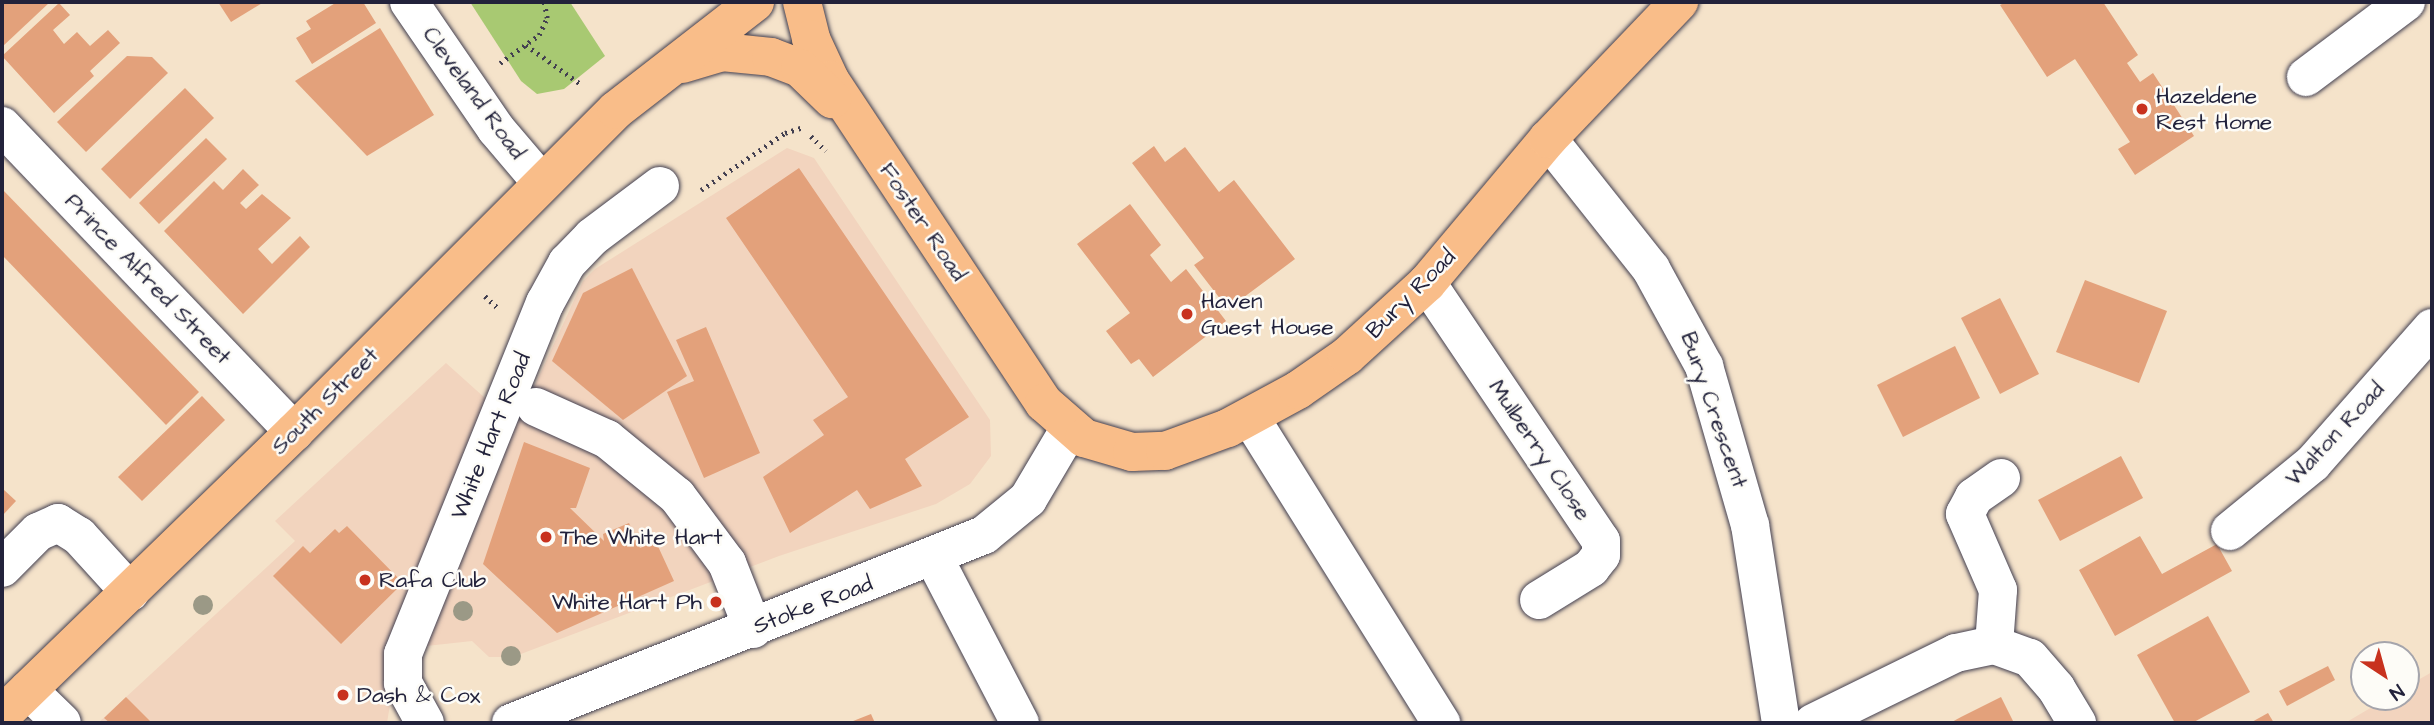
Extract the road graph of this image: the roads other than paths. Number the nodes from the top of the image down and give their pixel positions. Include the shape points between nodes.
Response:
1 (408, 2) edge
2 (755, 2) edge
3 (802, 2) edge
4 (1679, 2) edge
5 (2406, 2) edge
6 (2306, 77) dead end
7 (645, 84) junction
8 (2, 127) edge
9 (860, 129) junction
10 (1548, 139) junction
11 (542, 183) junction
12 (655, 189) road end
13 (1427, 283) junction
14 (2432, 328) edge
15 (536, 407) dead end
16 (1250, 417) junction
17 (1070, 428) junction
18 (294, 432) junction
19 (2001, 478) dead end
20 (2230, 531) dead end
21 (934, 558) junction
22 (2, 568) edge
23 (130, 592) junction
24 (1539, 600) dead end
25 (753, 629) junction
26 (1994, 645) junction
27 (15, 702) edge
28 (62, 723) edge
29 (425, 723) edge
30 (510, 723) edge
31 (1020, 723) edge
32 (1441, 723) edge
33 (1781, 723) edge
34 (1813, 723) edge
35 (2077, 723) edge

1 - 11 street, Cleveland Road via 496,128
2 - 7 main road, South Street
3 - 9 main road, Foster Road via 818,56
4 - 10 main road, Bury Road
5 - 6 street
7 - 9 main road, South Street via 706,54 771,57 810,75
7 - 11 main road, South Street
8 - 18 street, Prince Alfred Street
9 - 17 main road, Foster Road via 1033,388
10 - 13 main road, Bury Road
10 - 33 street, Bury Crescent via 1651,269 1704,366 1749,525
11 - 18 main road, South Street
12 - 29 street, White Hart Road via 592,237 567,263 545,303 404,654 403,684
13 - 16 main road, Bury Road via 1348,356
13 - 24 street, Mulberry Close via 1601,541 1601,555 1591,568
14 - 20 street, Walton Road via 2313,463
15 - 25 street via 607,439 677,496 727,563
16 - 17 main road, Bury Road via 1209,436 1155,451 1115,449
16 - 32 street
17 - 21 street, Stoke Road via 1037,487 1017,511 984,535
18 - 23 main road, South Street
19 - 26 street via 1974,497 1965,514 1998,590
21 - 25 street, Stoke Road
21 - 31 street
22 - 23 street via 38,532 58,523 79,536
23 - 27 main road, South Street
25 - 30 street, Stoke Road
26 - 34 street via 1956,653
26 - 35 street via 2030,658
27 - 28 street

